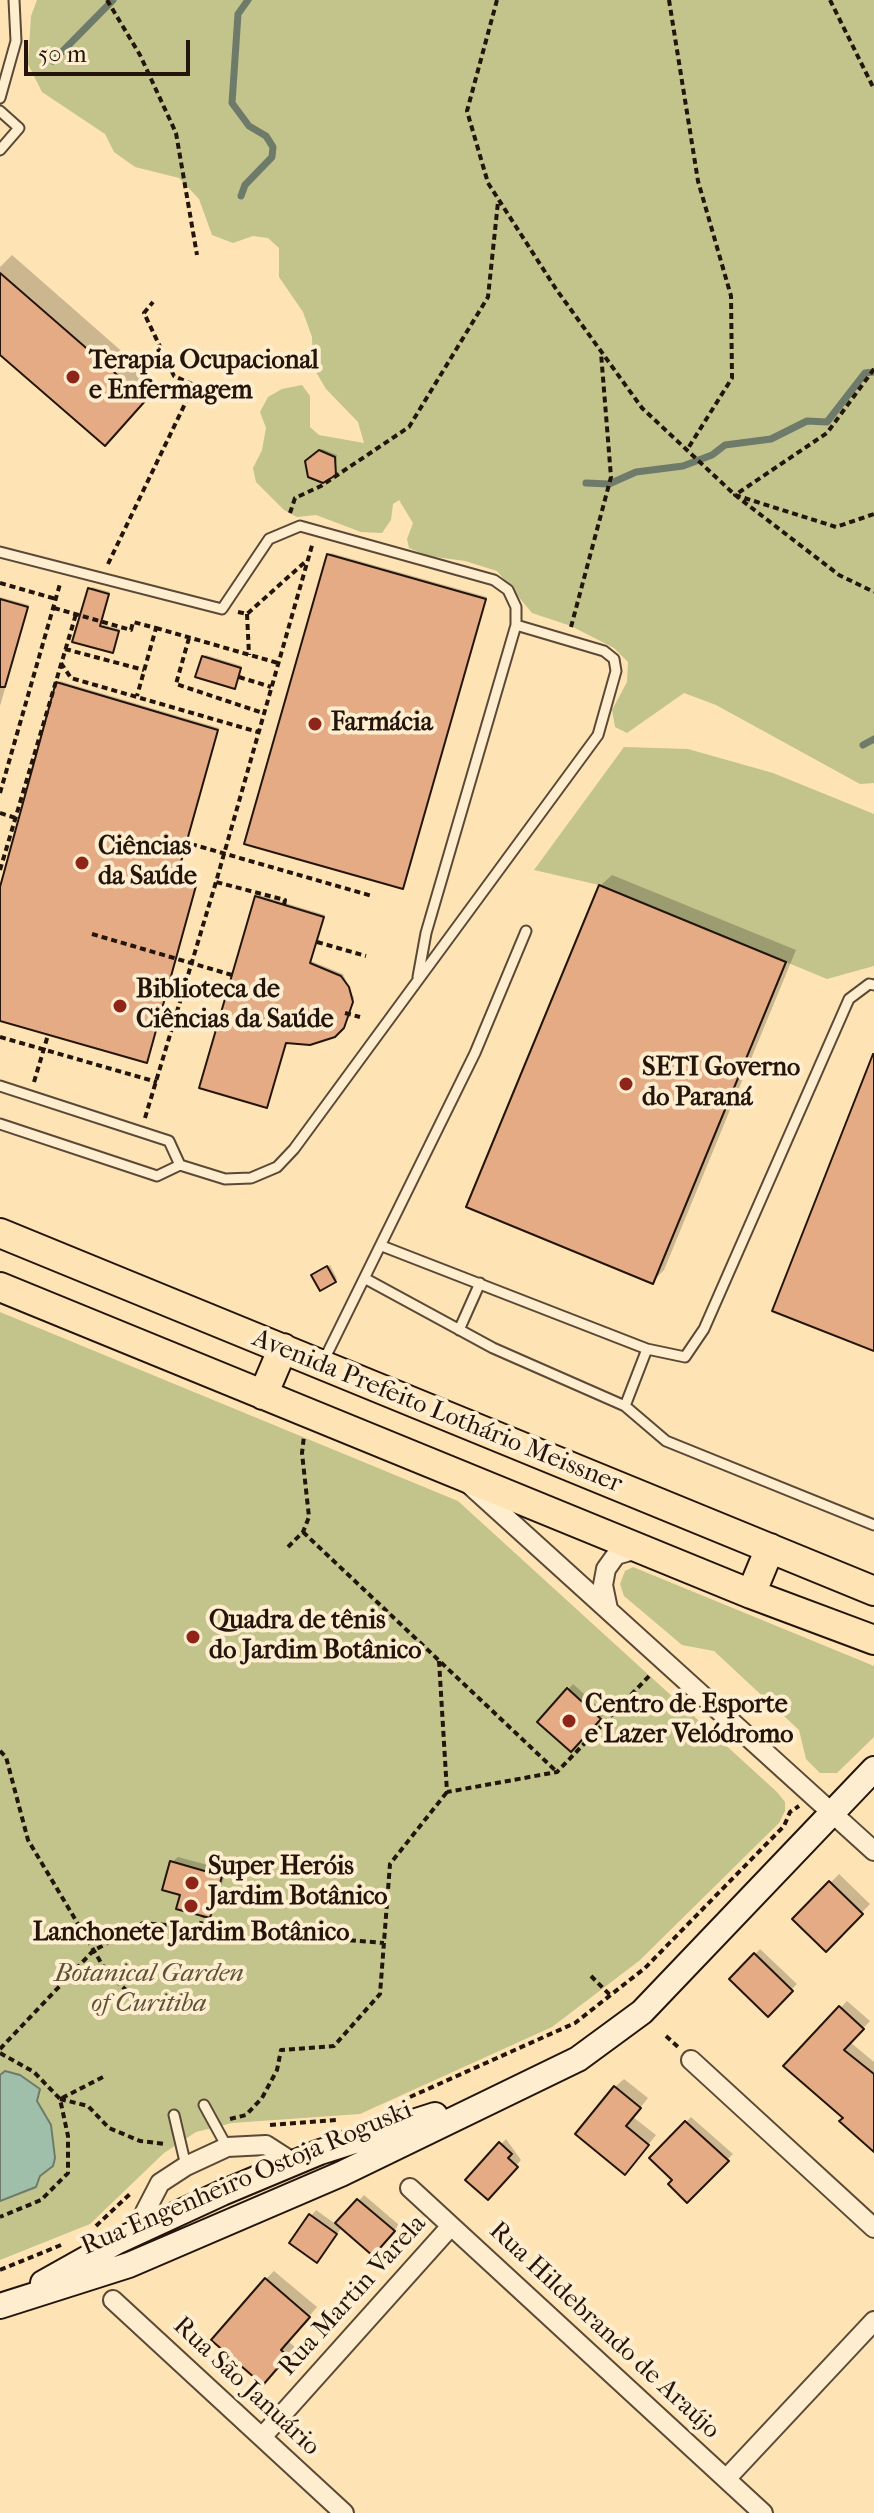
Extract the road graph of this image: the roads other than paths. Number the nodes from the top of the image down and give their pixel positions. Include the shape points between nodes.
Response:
1 (14, 0) edge
2 (0, 98) edge
3 (0, 111) edge
4 (0, 150) edge
5 (0, 552) edge
6 (516, 625) junction
7 (526, 931) dead end
8 (417, 981) junction
9 (874, 985) edge
10 (0, 1086) edge
11 (0, 1124) edge
12 (180, 1165) junction
13 (0, 1233) edge
14 (382, 1246) junction
15 (366, 1279) junction
16 (480, 1283) junction
17 (0, 1287) edge
18 (459, 1330) junction
19 (283, 1348) junction
20 (647, 1349) junction
21 (322, 1365) junction
22 (263, 1395) junction
23 (625, 1406) junction
24 (457, 1474) junction
25 (874, 1525) edge
26 (770, 1548) junction
27 (641, 1549) junction
28 (874, 1591) edge
29 (751, 1594) junction
30 (608, 1609) junction
31 (874, 1640) edge
32 (874, 1769) edge
33 (874, 1781) edge
34 (834, 1814) junction
35 (874, 1851) edge
36 (691, 2060) dead end
37 (505, 2093) junction
38 (204, 2105) dead end
39 (174, 2115) dead end
40 (228, 2138) junction
41 (294, 2163) junction
42 (186, 2166) junction
43 (410, 2188) dead end
44 (284, 2198) junction
45 (451, 2226) junction
46 (145, 2228) junction
47 (874, 2228) edge
48 (167, 2248) junction
49 (113, 2300) dead end
50 (3, 2305) edge
51 (874, 2321) edge
52 (262, 2437) junction
53 (726, 2479) junction
54 (344, 2513) edge
55 (763, 2513) edge

1 - 2 lane via 16,41
3 - 4 lane via 19,128
5 - 6 lane via 222,609 269,539 300,526 494,580 508,590 516,607
6 - 8 lane via 426,933
6 - 8 lane via 604,651 614,659 616,671 598,735
7 - 14 lane via 475,1053
8 - 12 lane via 277,1167 251,1178 225,1179
9 - 20 lane via 849,999 704,1329 685,1357
10 - 12 lane via 169,1141
11 - 12 lane via 157,1176
13 - 19 main road, Avenida Prefeito Lothário Meissner
14 - 15 lane
14 - 16 lane
15 - 18 lane
15 - 21 lane
16 - 18 lane
16 - 20 lane
17 - 22 main road, Avenida Prefeito Lothário Meissner
18 - 23 lane
19 - 21 main road, Avenida Prefeito Lothário Meissner
19 - 22 main road
20 - 23 lane
21 - 26 main road, Avenida Prefeito Lothário Meissner
22 - 24 main road, Avenida Prefeito Lothário Meissner
23 - 25 lane via 666,1441
24 - 27 main road, Avenida Prefeito Lothário Meissner
24 - 30 street
26 - 28 main road, Avenida Prefeito Lothário Meissner
26 - 29 main road
27 - 29 main road, Avenida Prefeito Lothário Meissner
27 - 30 street via 616,1555 606,1569
29 - 31 main road, Avenida Prefeito Lothário Meissner
30 - 34 street
32 - 34 main road, Rua Engenheiro Ostoja Roguski
33 - 34 main road, Rua Engenheiro Ostoja Roguski
34 - 35 street
34 - 37 main road, Rua Engenheiro Ostoja Roguski via 623,2028 578,2059
36 - 47 street
37 - 41 main road, Rua Engenheiro Ostoja Roguski
37 - 44 main road, Rua Engenheiro Ostoja Roguski via 367,2163
38 - 40 lane
39 - 42 lane
40 - 41 street, Rua Engenheiro Ostoja Roguski via 266,2145
40 - 42 street, Rua Engenheiro Ostoja Roguski
41 - 44 main road via 296,2174
41 - 46 main road, Rua Engenheiro Ostoja Roguski
42 - 46 street, Rua Engenheiro Ostoja Roguski via 160,2183 151,2196
43 - 45 street, Rua Hildebrando de Araújo
44 - 48 main road, Rua Engenheiro Ostoja Roguski
45 - 52 street, Rua Martin Varela
45 - 53 street, Rua Hildebrando de Araújo
46 - 48 main road
46 - 50 main road, Rua Engenheiro Ostoja Roguski
48 - 50 main road, Rua Engenheiro Ostoja Roguski via 111,2272
49 - 52 street, Rua São Januário
51 - 53 street
52 - 54 street, Rua São Januário
53 - 55 street, Rua Hildebrando de Araújo

